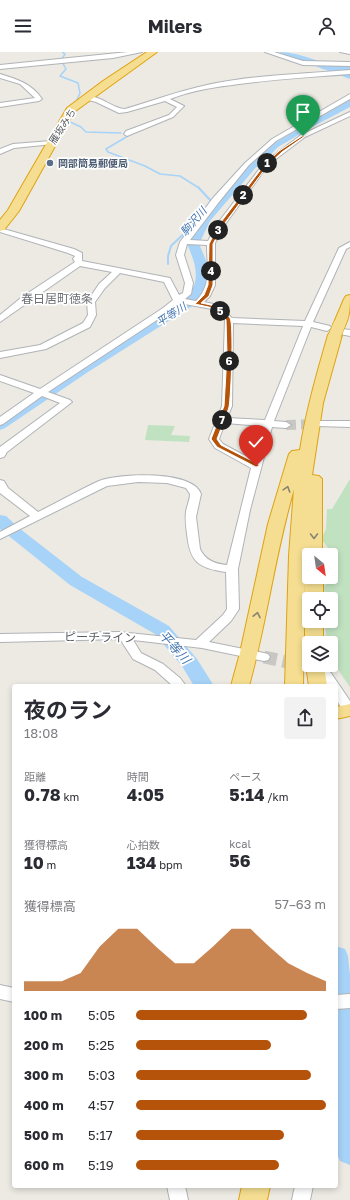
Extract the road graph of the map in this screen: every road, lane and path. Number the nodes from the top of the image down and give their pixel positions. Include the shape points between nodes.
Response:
1 (139, 52) edge
2 (153, 52) edge
3 (268, 52) edge
4 (343, 52) edge
5 (350, 52) edge
6 (303, 63) junction
7 (350, 64) edge
8 (0, 67) edge
9 (350, 72) edge
10 (335, 74) junction
11 (0, 76) edge
12 (345, 79) dead end
13 (350, 96) edge
14 (84, 98) junction
15 (165, 100) junction
16 (0, 105) edge
17 (350, 114) edge
18 (286, 133) junction
19 (127, 134) dead end
20 (303, 136) junction
21 (51, 143) junction
22 (4, 148) edge
23 (0, 152) edge
24 (3, 218) edge
25 (0, 229) edge
26 (184, 242) junction
27 (211, 244) junction
28 (350, 244) edge
29 (79, 263) junction
30 (117, 272) junction
31 (350, 299) edge
32 (179, 301) junction
33 (197, 304) junction
34 (0, 319) edge
35 (229, 320) junction
36 (308, 324) junction
37 (339, 330) edge
38 (0, 355) edge
39 (0, 378) edge
40 (40, 393) junction
41 (316, 400) junction
42 (222, 420) junction
43 (0, 422) edge
44 (268, 424) junction
45 (350, 424) edge
46 (286, 425) tunnel mouth
47 (315, 425) junction
48 (0, 455) edge
49 (256, 466) junction
50 (0, 483) edge
51 (34, 519) junction
52 (3, 535) edge
53 (314, 548) edge
54 (232, 569) junction
55 (124, 636) junction
56 (0, 638) edge
57 (200, 643) junction
58 (257, 655) junction
59 (314, 672) edge
60 (323, 672) edge
61 (178, 684) edge
62 (241, 684) edge
63 (294, 684) edge
64 (317, 684) edge
65 (333, 684) edge
66 (338, 692) edge
67 (350, 710) edge
68 (338, 713) edge
69 (0, 992) edge
70 (12, 995) edge
71 (350, 1001) edge
72 (338, 1002) edge
73 (177, 1188) edge
74 (256, 1188) edge
75 (303, 1188) edge
76 (180, 1200) edge
77 (253, 1200) edge
78 (300, 1200) edge

1 - 8 street
2 - 14 highway, 雁坂みち
3 - 6 street
4 - 5 street
6 - 7 street
6 - 10 street
9 - 10 street
10 - 12 street
10 - 15 street via 224,83 180,93
11 - 16 street via 22,83 39,99
13 - 18 street
14 - 15 street via 98,100 119,111
14 - 21 highway, 雁坂みち via 70,110
15 - 19 street via 181,106 171,116
17 - 20 street
18 - 20 street
18 - 26 street via 247,164
20 - 27 street via 266,164 220,226
21 - 22 street
21 - 24 highway, 雁坂みち
22 - 23 street
24 - 25 highway, 雁坂みち
25 - 29 street via 79,254
26 - 27 street
26 - 32 street via 180,255 189,283 187,294
27 - 33 street via 211,285 206,296
28 - 36 street via 344,248
29 - 30 street
29 - 34 street via 24,299
30 - 32 street via 167,280
30 - 38 street via 102,286 91,302 92,315 87,325 43,347
31 - 37 highway
32 - 33 street
32 - 40 street
33 - 35 street via 215,307
35 - 36 street
35 - 42 street via 226,406
36 - 37 street
36 - 44 street
37 - 41 highway
39 - 40 street
40 - 43 street
40 - 48 street via 67,402 3,450
41 - 47 highway
58 -> 41 highway via 276,524 306,422
42 - 44 street
42 - 49 street via 214,439 219,446
44 - 46 street
44 - 49 street
45 - 47 street
47 -> 53 highway
47 - 63 highway via 303,479 298,541
49 - 54 street
50 - 51 street
51 - 52 street
51 - 54 street via 115,480 174,479 191,485 195,490 191,513 196,554 213,567
54 - 57 street via 233,609
55 - 56 street, ピーチライン
55 - 57 street, ピーチライン
55 - 61 street via 137,656 159,668
57 - 58 street, ピーチライン
58 - 62 highway
59 - 64 highway
60 - 65 street
66 - 67 street
67 - 68 highway
69 - 70 street
71 - 72 street
73 - 76 street
74 - 77 highway
75 - 78 street

